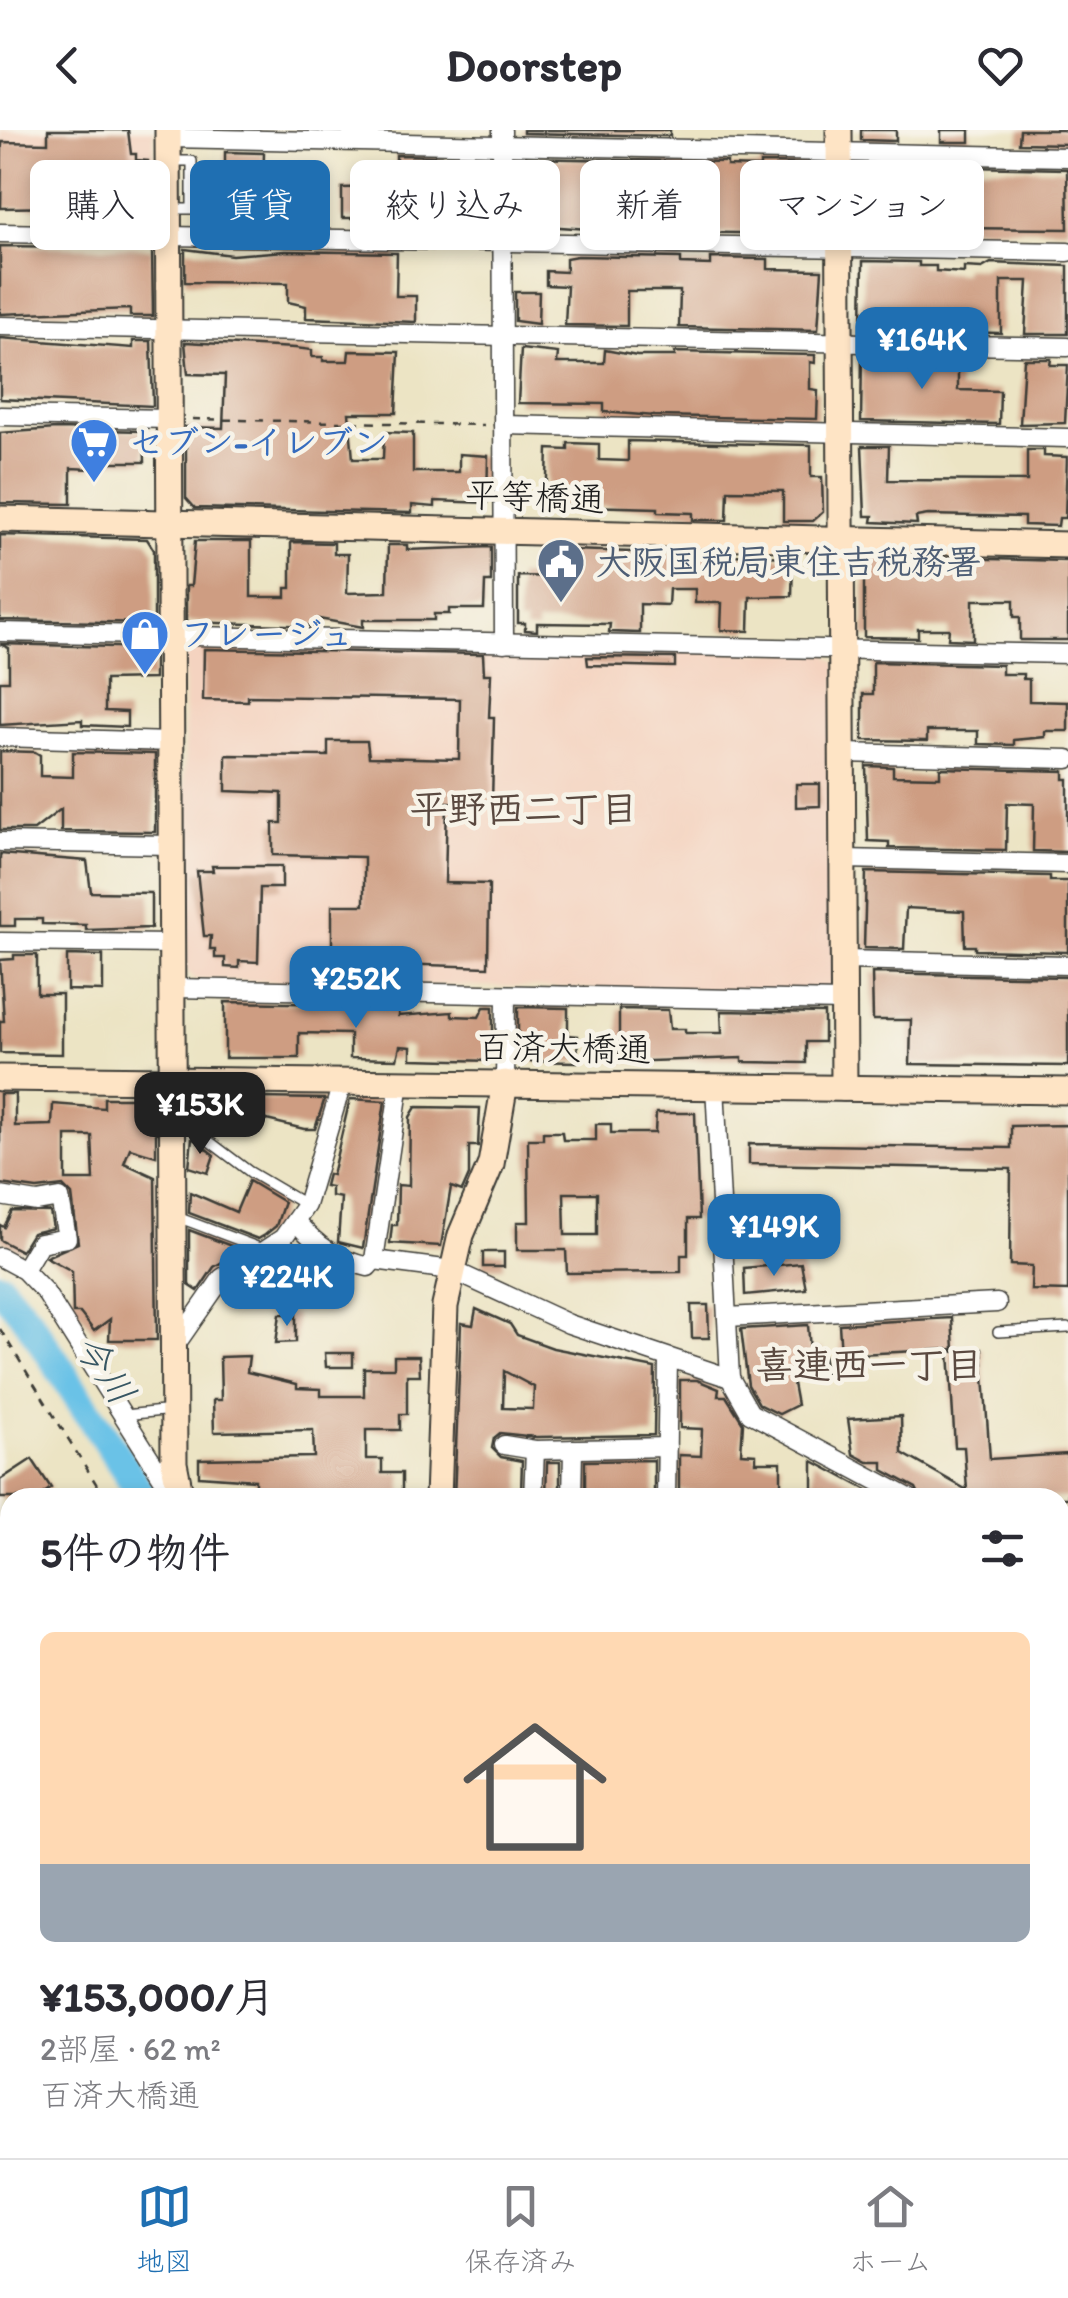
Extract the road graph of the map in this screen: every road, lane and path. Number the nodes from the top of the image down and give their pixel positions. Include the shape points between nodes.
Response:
1 (502, 138) edge
2 (839, 141) edge
3 (168, 143) edge
4 (1068, 157) edge
5 (0, 233) edge
6 (30, 234) edge
7 (170, 237) edge
8 (350, 241) edge
9 (560, 245) edge
10 (740, 247) edge
11 (168, 250) edge
12 (503, 250) edge
13 (839, 250) edge
14 (954, 250) edge
15 (1068, 252) edge
16 (0, 326) edge
17 (170, 330) junction
18 (502, 339) junction
19 (840, 344) junction
20 (1068, 347) edge
21 (0, 416) edge
22 (170, 419) junction
23 (503, 426) junction
24 (842, 434) junction
25 (1068, 438) edge
26 (0, 519) edge
27 (172, 523) junction
28 (501, 531) junction
29 (839, 541) junction
30 (1068, 545) edge
31 (0, 632) edge
32 (172, 632) junction
33 (504, 643) junction
34 (842, 649) junction
35 (1068, 654) edge
36 (0, 737) edge
37 (171, 742) junction
38 (844, 753) junction
39 (1068, 759) edge
40 (0, 842) edge
41 (172, 845) junction
42 (844, 859) junction
43 (1068, 864) edge
44 (0, 942) edge
45 (172, 944) junction
46 (844, 960) junction
47 (1068, 965) edge
48 (173, 988) junction
49 (506, 996) junction
50 (844, 1001) junction
51 (0, 1078) edge
52 (342, 1080) junction
53 (172, 1082) junction
54 (400, 1082) junction
55 (505, 1083) junction
56 (715, 1085) junction
57 (844, 1088) junction
58 (1068, 1091) edge
59 (174, 1114) junction
60 (0, 1196) edge
61 (300, 1213) junction
62 (174, 1216) junction
63 (264, 1250) junction
64 (0, 1257) edge
65 (374, 1260) junction
66 (24, 1270) junction
67 (452, 1270) junction
68 (997, 1303) dead end
69 (727, 1317) junction
70 (1068, 1328) edge
71 (0, 1329) edge
72 (998, 1332) dead end
73 (174, 1347) junction
74 (668, 1358) junction
75 (730, 1378) junction
76 (174, 1409) junction
77 (125, 1415) junction
78 (504, 1445) dead end
79 (667, 1447) junction
80 (573, 1449) junction
81 (535, 1450) junction
82 (99, 1488) edge
83 (172, 1488) edge
84 (178, 1488) edge
85 (438, 1488) edge
86 (533, 1488) edge
87 (572, 1488) edge
88 (666, 1488) edge
89 (891, 1488) edge

1 - 2 street
1 - 3 street
2 - 4 street
5 - 6 street
7 - 8 street
9 - 10 street
11 - 17 street
12 - 18 street
13 - 19 street
14 - 15 street
16 - 17 street
17 - 18 street
17 - 22 street
18 - 19 street
18 - 23 street
19 - 20 street
19 - 24 street
21 - 22 street
22 - 23 path
22 - 27 street
23 - 24 street
23 - 28 street
24 - 25 street
24 - 29 street
26 - 27 street, 平等橋通
27 - 28 street, 平等橋通
27 - 32 street
28 - 29 street, 平等橋通
28 - 33 street
29 - 30 street, 平等橋通
29 - 34 street
31 - 32 street
32 - 33 street
32 - 37 street
33 - 34 street
34 - 35 street
34 - 38 street
36 - 37 street
37 - 41 street
38 - 39 street
38 - 42 street
40 - 41 street
41 - 45 street
42 - 43 street
42 - 46 street
44 - 45 street
45 - 48 street
46 - 47 street
46 - 50 street
48 - 49 street
48 - 53 street
49 - 50 street
49 - 55 street
50 - 57 street
51 - 53 street, 百済大橋通
52 - 53 street, 百済大橋通
52 - 54 street, 百済大橋通
52 - 61 street
53 - 59 street
54 - 55 street, 百済大橋通
54 - 65 street
55 - 56 street, 百済大橋通
55 - 67 street via 491,1164
56 - 57 street, 百済大橋通
56 - 69 street
57 - 58 street, 百済大橋通
59 - 61 lane
59 - 62 street
60 - 66 street via 60,1198 67,1238 40,1242
61 - 63 street via 283,1238
61 - 65 street via 319,1248 368,1268
62 - 63 lane
62 - 73 street
63 - 73 street via 222,1278
64 - 66 street
65 - 67 street
66 - 77 street
67 - 74 street via 569,1324
67 - 85 street via 444,1306
68 - 69 street
69 - 75 street
70 - 72 lane
71 - 82 path
73 - 76 street
74 - 75 street
74 - 79 street
75 - 89 street via 750,1412
76 - 77 lane
76 - 84 street
77 - 83 street
78 - 81 street
79 - 80 street
79 - 88 street
80 - 81 street
80 - 87 street
81 - 86 street

